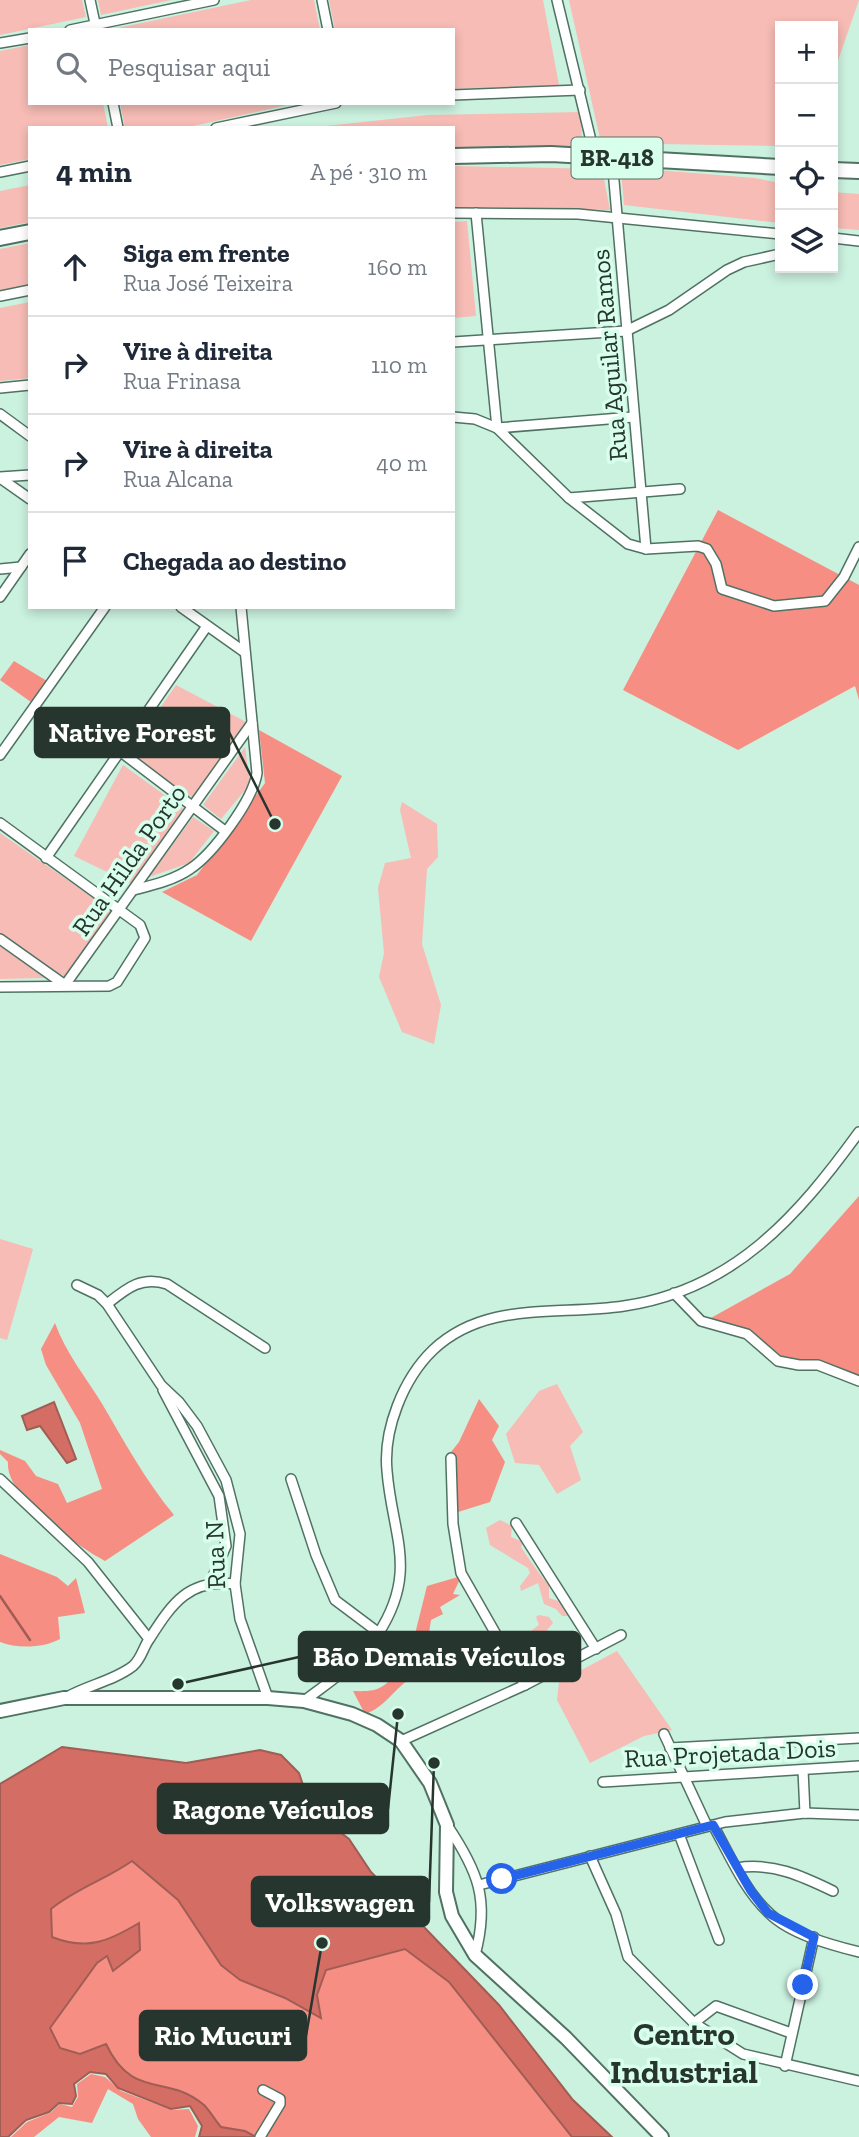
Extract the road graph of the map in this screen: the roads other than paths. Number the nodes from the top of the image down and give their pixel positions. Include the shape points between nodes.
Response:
1 (90, 0) edge
2 (214, 0) edge
3 (322, 0) edge
4 (557, 0) edge
5 (96, 27) edge
6 (328, 28) edge
7 (28, 38) edge
8 (0, 43) edge
9 (580, 90) junction
10 (455, 95) edge
11 (113, 105) edge
12 (326, 105) edge
13 (118, 126) edge
14 (226, 126) edge
15 (455, 156) edge
16 (594, 157) junction
17 (612, 158) junction
18 (28, 166) edge
19 (775, 167) edge
20 (838, 170) edge
21 (859, 171) edge
22 (0, 172) edge
23 (455, 213) edge
24 (476, 213) junction
25 (619, 220) junction
26 (28, 232) edge
27 (775, 234) edge
28 (0, 238) edge
29 (838, 239) edge
30 (859, 241) edge
31 (775, 255) edge
32 (28, 290) edge
33 (0, 296) edge
34 (626, 331) junction
35 (487, 338) junction
36 (455, 342) edge
37 (28, 385) edge
38 (0, 388) edge
39 (0, 414) edge
40 (455, 417) edge
41 (633, 417) junction
42 (497, 428) junction
43 (28, 435) edge
44 (28, 475) edge
45 (0, 478) edge
46 (680, 489) dead end
47 (642, 492) junction
48 (28, 498) edge
49 (569, 498) junction
50 (859, 547) edge
51 (646, 549) junction
52 (28, 557) edge
53 (21, 567) junction
54 (0, 569) edge
55 (0, 597) edge
56 (104, 609) edge
57 (184, 609) edge
58 (241, 609) edge
59 (207, 626) junction
60 (243, 651) junction
61 (252, 723) junction
62 (121, 752) junction
63 (0, 755) edge
64 (193, 806) junction
65 (0, 823) edge
66 (225, 831) junction
67 (46, 858) junction
68 (134, 890) junction
69 (120, 910) junction
70 (0, 939) edge
71 (65, 985) junction
72 (0, 986) edge
73 (859, 1132) edge
74 (76, 1285) dead end
75 (674, 1293) junction
76 (107, 1304) junction
77 (265, 1348) dead end
78 (859, 1381) edge
79 (161, 1385) junction
80 (451, 1458) dead end
81 (219, 1466) junction
82 (208, 1472) junction
83 (0, 1479) edge
84 (291, 1479) dead end
85 (516, 1523) dead end
86 (224, 1557) junction
87 (239, 1559) junction
88 (211, 1581) junction
89 (235, 1584) junction
90 (379, 1633) junction
91 (621, 1635) dead end
92 (149, 1639) junction
93 (596, 1649) junction
94 (525, 1685) junction
95 (64, 1698) junction
96 (268, 1698) junction
97 (304, 1701) junction
98 (0, 1711) edge
99 (664, 1734) dead end
100 (859, 1738) edge
101 (401, 1741) junction
102 (670, 1748) junction
103 (859, 1766) edge
104 (803, 1770) junction
105 (684, 1776) junction
106 (604, 1782) dead end
107 (805, 1813) junction
108 (859, 1815) edge
109 (447, 1825) junction
110 (710, 1826) junction
111 (679, 1835) junction
112 (590, 1856) junction
113 (737, 1868) junction
114 (480, 1885) junction
115 (833, 1891) dead end
116 (814, 1937) junction
117 (719, 1940) dead end
118 (859, 1952) edge
119 (475, 1955) junction
120 (694, 2023) junction
121 (791, 2034) junction
122 (785, 2066) junction
123 (859, 2081) edge
124 (263, 2090) dead end
125 (261, 2135) edge
126 (662, 2137) edge

1 - 5 street
2 - 5 street
3 - 6 street
4 - 9 street
7 - 8 street
9 - 10 street
9 - 16 street
11 - 13 street
12 - 14 street
15 - 16 main road, BR-418
16 - 17 main road, BR-418
17 - 19 main road, BR-418
17 - 25 street, Rua Aguilar Ramos
18 - 22 street
20 - 21 main road
23 - 24 street
24 - 25 street via 578,214
24 - 35 street
25 - 27 street
25 - 34 street, Rua Aguilar Ramos
26 - 28 main road
29 - 30 street
31 - 34 street via 744,261 669,310
32 - 33 street
34 - 35 street
34 - 41 street, Rua Aguilar Ramos
35 - 36 street
35 - 42 street
37 - 38 street
39 - 43 street
40 - 42 street
41 - 42 street
41 - 47 street, Rua Aguilar Ramos
42 - 49 street
44 - 45 street
45 - 48 street
46 - 47 street
47 - 49 street
47 - 51 street, Rua Aguilar Ramos
49 - 51 street via 628,544
50 - 51 street via 825,601 774,606 722,589 712,554 698,546
52 - 53 street
53 - 54 street
53 - 55 street
56 - 63 street
57 - 59 street
58 - 60 street
59 - 60 street
59 - 62 street
60 - 61 street
61 - 64 street, Rua Hilda Porto
61 - 66 street via 255,786
62 - 64 street
62 - 67 street
64 - 66 street
64 - 68 street, Rua Hilda Porto
65 - 67 street
66 - 68 street via 190,869
67 - 69 street
68 - 69 street, Rua Hilda Porto
69 - 71 street, Rua Hilda Porto
69 - 71 street via 144,931 142,945 117,982 100,987
70 - 71 street
71 - 72 street
73 - 75 street via 811,1196 777,1231 728,1268
74 - 76 street, Rua N
75 - 78 street via 701,1321 747,1334 778,1361 818,1365
75 - 90 street via 625,1306 502,1315 457,1332 431,1351 406,1388 388,1437 387,1472 401,1566 394,1600
76 - 77 street via 139,1281 151,1279 167,1284
76 - 79 street, Rua N
79 - 81 street, Rua N via 197,1426
79 - 82 street, Rua N
80 - 94 street via 453,1524 461,1573
81 - 82 street
81 - 87 street, Rua N via 237,1521
82 - 86 street, Rua N via 219,1496
83 - 92 street via 88,1562
84 - 90 street via 335,1600
85 - 93 street
86 - 87 street
86 - 88 street, Rua N
87 - 89 street, Rua N
88 - 89 street
88 - 92 street via 177,1600
89 - 96 street, Rua N via 245,1638
90 - 97 street via 357,1660
91 - 93 street
92 - 95 street via 130,1668
93 - 94 street
94 - 101 street
95 - 96 main road
95 - 98 main road
96 - 97 main road
97 - 101 main road via 352,1714
99 - 102 street
100 - 102 street
101 - 109 main road via 430,1783
102 - 105 street
103 - 104 street, Rua Projetada Dois
104 - 105 street, Rua Projetada Dois
104 - 107 street
105 - 106 street, Rua Projetada Dois
105 - 110 street
107 - 108 street
107 - 110 street
109 - 114 street
109 - 119 main road via 446,1892 452,1916
110 - 111 street
110 - 113 street
111 - 112 street
111 - 117 street
112 - 114 street
112 - 120 street via 616,1914 628,1956
113 - 115 street via 772,1867
113 - 116 street via 768,1913
114 - 119 street via 482,1920
116 - 118 street
116 - 121 street
119 - 126 main road via 566,2038
120 - 121 street via 716,2006
120 - 122 street via 736,2050
121 - 122 street
122 - 123 street
124 - 125 street via 281,2101

